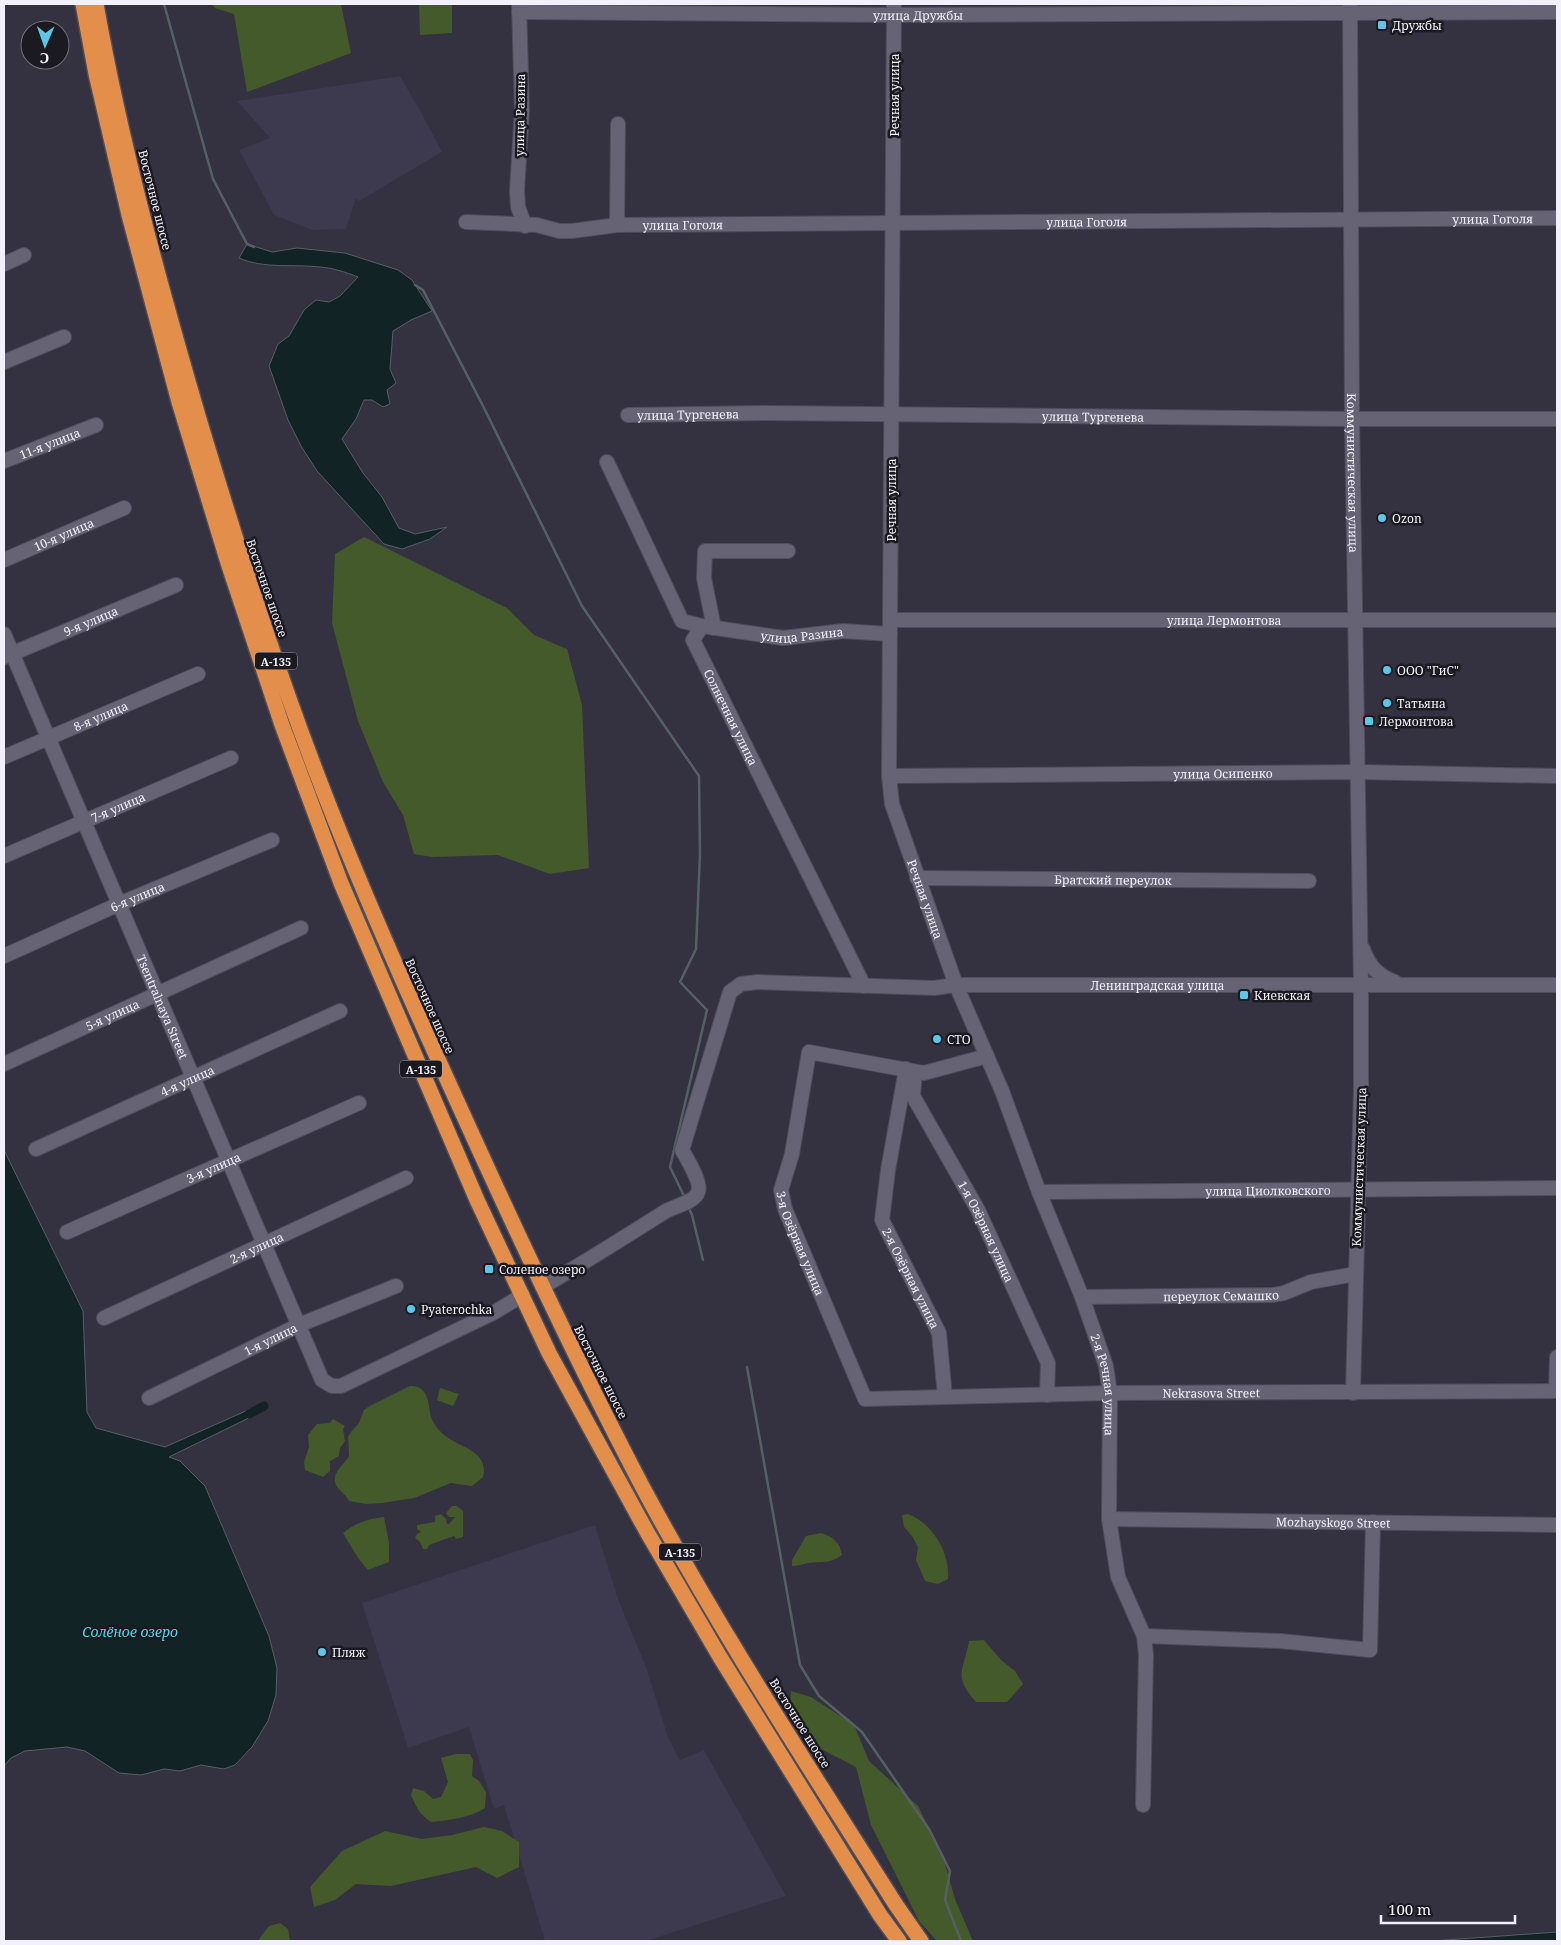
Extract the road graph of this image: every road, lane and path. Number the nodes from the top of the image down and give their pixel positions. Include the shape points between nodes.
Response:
1 (83, 4) edge
2 (96, 4) edge
3 (519, 8) edge
4 (1350, 8) edge
5 (894, 10) edge
6 (1557, 12) edge
7 (618, 124) dead end
8 (1350, 218) junction
9 (1557, 218) edge
10 (466, 222) dead end
11 (893, 222) junction
12 (617, 225) junction
13 (524, 226) junction
14 (24, 255) dead end
15 (4, 264) edge
16 (64, 337) dead end
17 (4, 362) edge
18 (628, 415) dead end
19 (892, 415) junction
20 (1557, 419) edge
21 (1352, 420) junction
22 (96, 425) dead end
23 (4, 461) edge
24 (607, 462) dead end
25 (124, 508) dead end
26 (788, 551) dead end
27 (4, 560) edge
28 (176, 585) dead end
29 (1356, 619) junction
30 (1557, 620) edge
31 (708, 627) junction
32 (890, 627) junction
33 (4, 634) edge
34 (8, 656) edge
35 (198, 674) dead end
36 (48, 738) junction
37 (4, 757) edge
38 (231, 758) dead end
39 (1358, 772) junction
40 (889, 776) junction
41 (1557, 776) edge
42 (84, 821) junction
43 (272, 840) dead end
44 (4, 856) edge
45 (917, 878) junction
46 (1309, 881) dead end
47 (119, 904) junction
48 (301, 928) dead end
49 (1361, 941) junction
50 (4, 956) edge
51 (1361, 984) junction
52 (1403, 984) junction
53 (956, 985) junction
54 (1557, 985) edge
55 (864, 986) junction
56 (157, 992) junction
57 (340, 1011) dead end
58 (403, 1027) junction
59 (435, 1055) junction
60 (988, 1056) junction
61 (4, 1064) edge
62 (911, 1071) junction
63 (193, 1076) junction
64 (359, 1103) dead end
65 (36, 1149) dead end
66 (228, 1159) junction
67 (406, 1178) dead end
68 (1557, 1188) edge
69 (1358, 1190) junction
70 (1039, 1192) junction
71 (67, 1232) dead end
72 (264, 1243) junction
73 (1356, 1274) junction
74 (396, 1286) dead end
75 (542, 1287) junction
76 (523, 1295) junction
77 (1082, 1296) junction
78 (104, 1318) dead end
79 (299, 1325) junction
80 (1557, 1357) edge
81 (1557, 1391) edge
82 (1110, 1393) junction
83 (1354, 1393) junction
84 (1047, 1395) junction
85 (945, 1397) junction
86 (148, 1398) dead end
87 (866, 1399) joint
88 (1109, 1519) junction
89 (1373, 1522) junction
90 (664, 1523) junction
91 (1557, 1525) edge
92 (647, 1532) junction
93 (1144, 1636) junction
94 (1143, 1805) dead end
95 (899, 1941) edge
96 (921, 1941) edge

1 - 58 highway, А-135 via 129,215 179,402 227,557 282,725 341,883
2 - 59 highway, Восточное шоссе / А-135 via 131,170 233,532 282,680 335,821
3 - 5 street, улица Дружбы
3 - 13 street, улица Разина via 522,110 517,190
4 - 5 street, улица Дружбы
4 - 6 street, улица Дружбы
4 - 8 street, Коммунистическая улица
5 - 11 street, Речная улица
7 - 12 street
8 - 9 street, улица Гоголя
8 - 11 street, улица Гоголя
8 - 21 street, Коммунистическая улица
10 - 13 street, улица Гоголя
11 - 12 street, улица Гоголя
11 - 19 street, Речная улица
12 - 13 street, улица Гоголя via 572,231
14 - 15 street
16 - 17 street
18 - 19 street, улица Тургенева
19 - 21 street, улица Тургенева
19 - 32 street, Речная улица
20 - 21 street, улица Тургенева
21 - 29 street, Коммунистическая улица
22 - 23 street, 11-я улица
24 - 31 street via 682,621
25 - 27 street, 10-я улица
26 - 31 street via 704,551
28 - 34 street, 9-я улица
29 - 30 street, улица Лермонтова
29 - 32 street, улица Лермонтова
29 - 39 street, Коммунистическая улица
31 - 32 street, улица Разина via 783,638
31 - 55 street, Солнечная улица via 693,640
32 - 40 street, Речная улица
33 - 34 street, Tsentralnaya Street
34 - 36 street, Tsentralnaya Street
35 - 36 street, 8-я улица
36 - 37 street, 8-я улица
36 - 42 street, Tsentralnaya Street
38 - 42 street, 7-я улица
39 - 40 street, улица Осипенко
39 - 41 street, улица Осипенко
39 - 49 street, Коммунистическая улица
40 - 45 street, Речная улица via 892,804
42 - 44 street, 7-я улица
42 - 47 street, Tsentralnaya Street
43 - 47 street, 6-я улица
45 - 46 street, Братский переулок
45 - 53 street, Речная улица
47 - 50 street, 6-я улица
47 - 56 street, Tsentralnaya Street
48 - 56 street, 5-я улица
49 - 51 street, Коммунистическая улица
49 - 52 street, Коммунистическая улица via 1374,970
51 - 52 street, Ленинградская улица
51 - 53 street, Ленинградская улица
51 - 69 street, Коммунистическая улица
52 - 54 street, Ленинградская улица
53 - 55 street, Ленинградская улица via 934,988
53 - 60 street, 2-я Речная улица
55 - 75 street, Ленинградская улица via 758,982 741,984 730,992 682,1150 699,1192
56 - 61 street, 5-я улица
56 - 63 street, Tsentralnaya Street
57 - 63 street, 4-я улица
58 - 59 highway via 394,1001 396,993 402,994 406,1000 427,1047
58 - 76 highway, А-135 via 477,1200
59 - 75 highway, Восточное шоссе / А-135
60 - 62 street via 924,1074
60 - 70 street, 2-я Речная улица
62 - 84 street, 1-я Озёрная улица via 913,1096 978,1210 1048,1362
62 - 85 street, 2-я Озёрная улица via 888,1170 882,1220 939,1333
62 - 87 street, 3-я Озёрная улица via 809,1052 792,1154 781,1190 785,1210
63 - 65 street, 4-я улица
63 - 66 street, Tsentralnaya Street
64 - 66 street, 3-я улица
66 - 71 street, 3-я улица
66 - 72 street, Tsentralnaya Street
67 - 72 street, 2-я улица
68 - 69 street, улица Циолковского
69 - 70 street, улица Циолковского
69 - 73 street, Коммунистическая улица
70 - 77 street, 2-я Речная улица
72 - 78 street, 2-я улица
72 - 79 street, Tsentralnaya Street
73 - 77 street, переулок Семашко via 1311,1282 1272,1295
73 - 83 street, Коммунистическая улица
74 - 79 street, 1-я улица
75 - 90 highway, Восточное шоссе / А-135 via 643,1488
76 - 79 street, Tsentralnaya Street via 341,1386 332,1386 322,1380
76 - 92 highway, А-135 via 549,1352
77 - 82 street, 2-я Речная улица via 1106,1366
79 - 86 street, 1-я улица
80 - 81 street
81 - 83 street, Nekrasova Street
82 - 83 street, Nekrasova Street
82 - 84 street, Nekrasova Street
82 - 88 street, 2-я Речная улица
84 - 85 street, Nekrasova Street
85 - 87 street, Nekrasova Street
88 - 89 street, Mozhayskogo Street
88 - 93 street, 2-я Речная улица via 1118,1578
89 - 91 street, Mozhayskogo Street
89 - 93 street via 1370,1650 1280,1641
90 - 92 highway via 660,1534
90 - 96 highway, Восточное шоссе / А-135 via 735,1648
92 - 95 highway, А-135 via 725,1665
93 - 94 street, 2-я Речная улица

